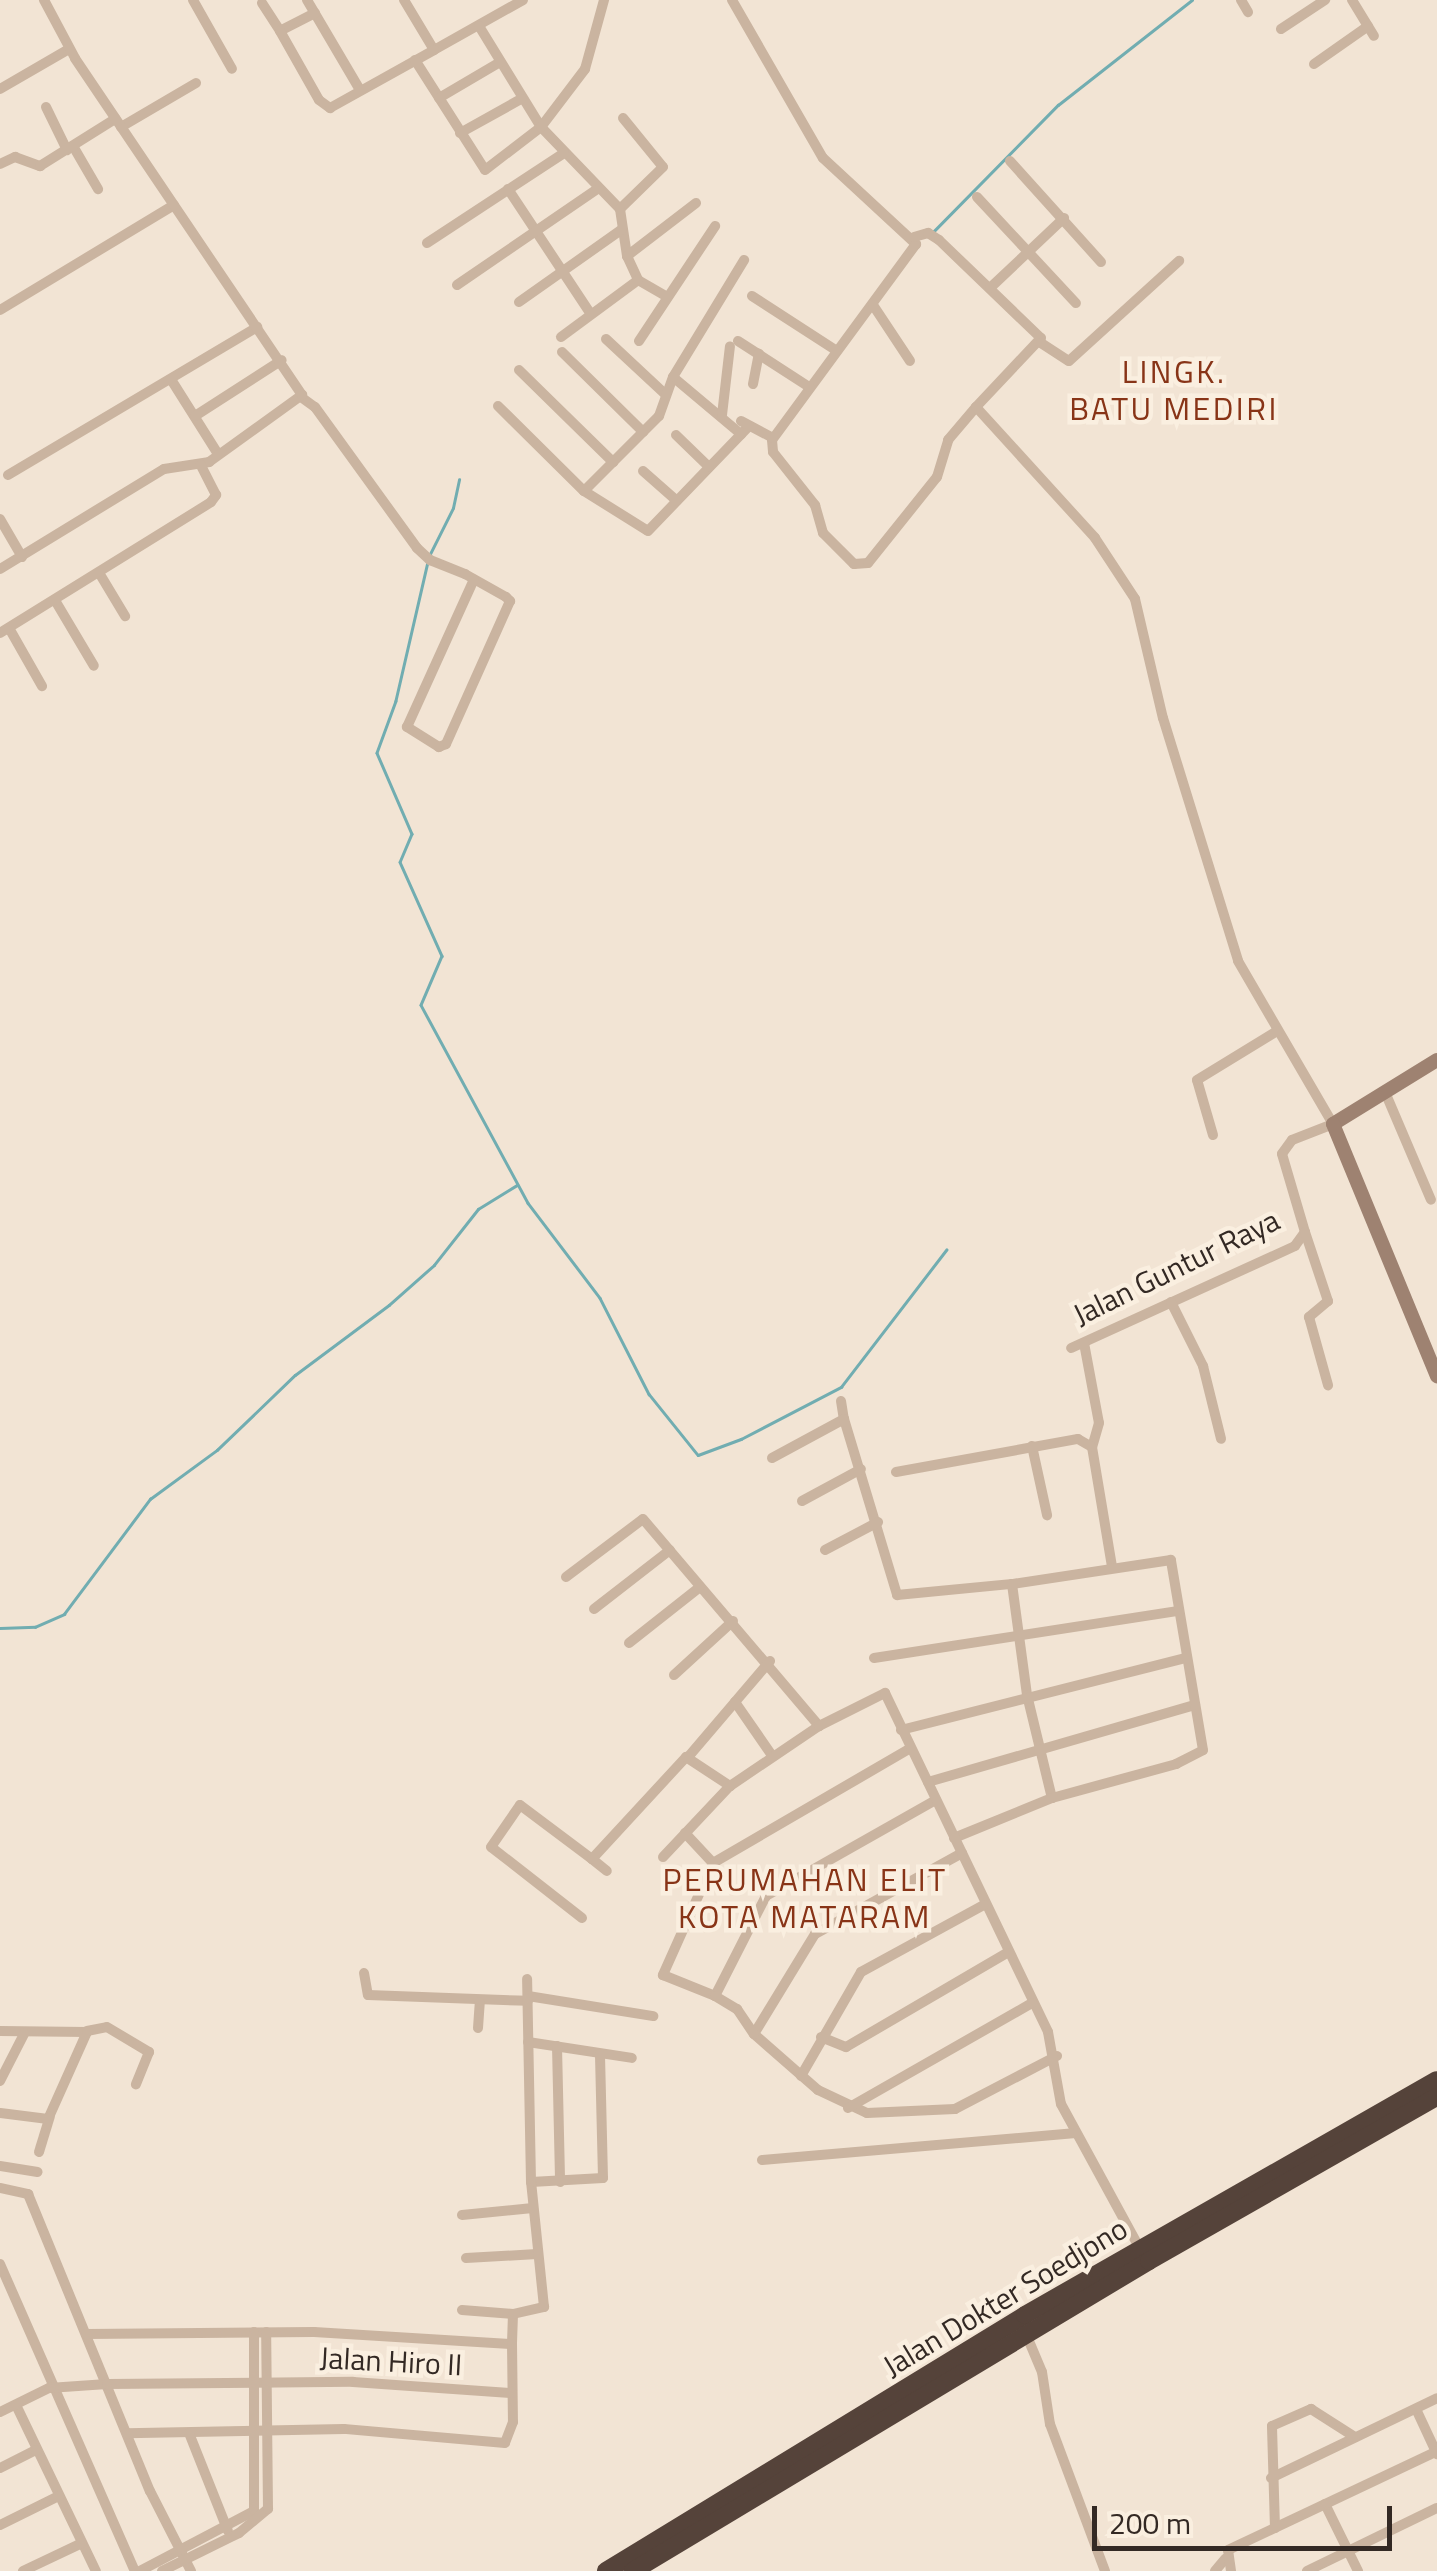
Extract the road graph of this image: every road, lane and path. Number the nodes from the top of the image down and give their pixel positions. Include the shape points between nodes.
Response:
1 (44, 0) edge
2 (193, 0) edge
3 (307, 0) edge
4 (404, 0) edge
5 (523, 0) edge
6 (604, 0) edge
7 (732, 0) edge
8 (1241, 0) edge
9 (1326, 0) edge
10 (1352, 0) edge
11 (262, 3) dead end
12 (1248, 12) dead end
13 (314, 13) junction
14 (478, 26) junction
15 (1280, 29) dead end
16 (280, 31) junction
17 (69, 49) junction
18 (434, 50) junction
19 (416, 60) junction
20 (500, 62) junction
21 (1314, 64) dead end
22 (232, 69) dead end
23 (196, 83) dead end
24 (0, 89) edge
25 (360, 90) junction
26 (439, 98) junction
27 (521, 99) junction
28 (46, 107) dead end
29 (623, 118) dead end
30 (118, 123) junction
31 (541, 126) junction
32 (460, 133) junction
33 (70, 148) junction
34 (564, 153) junction
35 (1010, 160) dead end
36 (0, 164) edge
37 (98, 189) dead end
38 (508, 189) junction
39 (596, 190) junction
40 (977, 197) dead end
41 (696, 203) dead end
42 (174, 204) junction
43 (620, 209) junction
44 (1064, 218) junction
45 (715, 226) dead end
46 (621, 230) junction
47 (536, 232) junction
48 (914, 237) junction
49 (428, 243) dead end
50 (1028, 251) junction
51 (627, 256) junction
52 (744, 260) dead end
53 (1101, 262) dead end
54 (1179, 262) dead end
55 (564, 271) junction
56 (638, 280) junction
57 (456, 285) dead end
58 (990, 288) junction
59 (752, 296) dead end
60 (667, 297) junction
61 (519, 302) dead end
62 (1076, 303) dead end
63 (873, 305) junction
64 (0, 310) edge
65 (590, 313) junction
66 (258, 327) junction
67 (561, 337) dead end
68 (606, 339) dead end
69 (639, 341) dead end
70 (1041, 344) junction
71 (837, 351) junction
72 (562, 352) dead end
73 (759, 354) junction
74 (282, 360) junction
75 (910, 361) dead end
76 (519, 370) dead end
77 (673, 378) junction
78 (172, 382) junction
79 (752, 384) dead end
80 (809, 387) junction
81 (666, 395) junction
82 (301, 398) junction
83 (498, 406) dead end
84 (976, 407) junction
85 (196, 416) junction
86 (722, 416) junction
87 (744, 427) junction
88 (643, 432) junction
89 (676, 435) dead end
90 (773, 438) junction
91 (216, 456) junction
92 (613, 462) junction
93 (201, 465) junction
94 (709, 467) junction
95 (643, 471) dead end
96 (8, 475) dead end
97 (584, 490) junction
98 (676, 501) junction
99 (0, 519) edge
100 (22, 557) junction
101 (0, 569) edge
102 (101, 576) junction
103 (474, 579) junction
104 (56, 602) junction
105 (125, 616) dead end
106 (4, 630) edge
107 (94, 666) dead end
108 (42, 686) dead end
109 (1277, 1031) junction
110 (1437, 1060) edge
111 (1385, 1092) junction
112 (1330, 1119) junction
113 (1213, 1135) dead end
114 (1430, 1200) dead end
115 (1305, 1232) junction
116 (1171, 1302) junction
117 (1084, 1343) junction
118 (1071, 1348) dead end
119 (1437, 1376) edge
120 (1328, 1386) dead end
121 (841, 1400) dead end
122 (846, 1421) junction
123 (1221, 1439) dead end
124 (1032, 1446) junction
125 (1092, 1446) junction
126 (772, 1458) dead end
127 (860, 1468) junction
128 (896, 1472) dead end
129 (802, 1501) dead end
130 (1047, 1514) dead end
131 (878, 1522) junction
132 (670, 1550) junction
133 (824, 1550) dead end
134 (1112, 1567) junction
135 (566, 1576) dead end
136 (1010, 1584) junction
137 (700, 1586) junction
138 (594, 1610) dead end
139 (1178, 1611) junction
140 (733, 1621) junction
141 (1018, 1633) junction
142 (629, 1643) dead end
143 (874, 1658) dead end
144 (1186, 1658) junction
145 (770, 1661) junction
146 (674, 1675) dead end
147 (878, 1680) dead end
148 (883, 1692) junction
149 (1027, 1695) junction
150 (736, 1702) junction
151 (1195, 1705) junction
152 (819, 1726) junction
153 (901, 1730) junction
154 (1040, 1746) junction
155 (909, 1749) junction
156 (772, 1754) junction
157 (689, 1756) junction
158 (928, 1782) junction
159 (730, 1786) junction
160 (1052, 1798) junction
161 (936, 1800) junction
162 (686, 1832) junction
163 (954, 1838) junction
164 (962, 1853) junction
165 (663, 1857) dead end
166 (592, 1859) junction
167 (713, 1863) junction
168 (607, 1871) dead end
169 (984, 1905) junction
170 (582, 1918) dead end
171 (1007, 1953) junction
172 (364, 1973) dead end
173 (528, 1979) dead end
174 (715, 1996) junction
175 (528, 1999) junction
176 (480, 2002) junction
177 (1032, 2003) junction
178 (653, 2016) dead end
179 (478, 2028) dead end
180 (0, 2031) edge
181 (86, 2031) junction
182 (24, 2034) junction
183 (754, 2034) junction
184 (820, 2037) junction
185 (528, 2042) junction
186 (557, 2046) junction
187 (600, 2054) junction
188 (1057, 2056) junction
189 (632, 2058) dead end
190 (801, 2076) junction
191 (1437, 2080) edge
192 (0, 2081) edge
193 (136, 2084) dead end
194 (1437, 2097) edge
195 (848, 2108) junction
196 (0, 2112) edge
197 (50, 2116) junction
198 (1076, 2133) junction
199 (39, 2152) dead end
200 (762, 2160) dead end
201 (0, 2166) edge
202 (1290, 2170) junction
203 (38, 2172) dead end
204 (531, 2182) junction
205 (560, 2182) junction
206 (0, 2188) edge
207 (533, 2208) junction
208 (462, 2215) dead end
209 (1140, 2249) junction
210 (537, 2254) junction
211 (466, 2258) dead end
212 (0, 2264) edge
213 (462, 2310) dead end
214 (513, 2314) junction
215 (260, 2332) junction
216 (86, 2334) junction
217 (1026, 2334) junction
218 (512, 2344) junction
219 (261, 2382) junction
220 (108, 2384) junction
221 (50, 2388) junction
222 (512, 2393) junction
223 (1437, 2398) edge
224 (16, 2405) junction
225 (1416, 2409) junction
226 (0, 2412) edge
227 (127, 2432) junction
228 (261, 2432) junction
229 (189, 2433) junction
230 (1355, 2437) junction
231 (36, 2450) junction
232 (1437, 2452) edge
233 (0, 2468) edge
234 (1271, 2478) junction
235 (59, 2496) junction
236 (1325, 2504) junction
237 (1437, 2508) edge
238 (0, 2525) edge
239 (1276, 2528) junction
240 (228, 2532) junction
241 (82, 2543) junction
242 (1348, 2552) junction
243 (182, 2554) junction
244 (1225, 2559) junction
245 (23, 2571) edge
246 (96, 2571) edge
247 (137, 2571) edge
248 (162, 2571) edge
249 (191, 2571) edge
250 (606, 2571) edge
251 (633, 2571) edge
252 (1105, 2571) edge
253 (1215, 2571) edge
254 (1231, 2571) edge
255 (1307, 2571) edge
256 (1358, 2571) edge

1 - 17 street
2 - 22 street
3 - 13 street
4 - 18 street
5 - 14 street
6 - 31 street via 586,69
7 - 48 street via 823,158
8 - 12 street
9 - 15 street
10 - 21 street via 1371,31
11 - 16 street
13 - 16 street
13 - 25 street
14 - 18 street
14 - 20 street
16 - 25 street via 322,104 332,108
17 - 24 street
17 - 30 street
18 - 19 street
19 - 25 street
19 - 26 street
20 - 26 street
20 - 27 street
23 - 30 street
26 - 32 street
27 - 31 street
27 - 32 street
28 - 33 street
29 - 43 street via 664,167
30 - 33 street
30 - 42 street
31 - 32 street via 483,171
31 - 34 street
33 - 36 street via 40,166 15,156
33 - 37 street
34 - 38 street
34 - 39 street
35 - 44 street
38 - 47 street
38 - 49 street
39 - 43 street
39 - 47 street
40 - 50 street
41 - 51 street
42 - 64 street
42 - 66 street
43 - 46 street
44 - 50 street
44 - 53 street
45 - 60 street
46 - 51 street
46 - 55 street
47 - 55 street
47 - 57 street
48 - 58 street via 931,235
48 - 63 street via 914,253
50 - 58 street
50 - 62 street
51 - 56 street
52 - 77 street
54 - 70 street via 1069,362
55 - 61 street
55 - 65 street
56 - 60 street
56 - 65 street
58 - 70 street
59 - 71 street
60 - 69 street
63 - 71 street
63 - 75 street
65 - 67 street
66 - 74 street
66 - 78 street
68 - 81 street
70 - 84 street
71 - 80 street
72 - 88 street
73 - 79 street
73 - 80 street
73 - 86 street via 734,344
74 - 82 street
74 - 85 street
76 - 92 street
77 - 81 street
77 - 86 street
78 - 85 street
78 - 96 street via 135,396
80 - 90 street
81 - 88 street
82 - 91 street
82 - 103 street via 315,406 417,548
83 - 97 street
84 - 90 street via 948,440 937,477 868,562 854,564 826,536 812,500 773,452
84 - 109 street via 1112,558 1144,626 1164,721 1238,961
85 - 91 street
86 - 87 street
87 - 90 street
87 - 94 street
88 - 92 street
89 - 94 street
91 - 93 street
92 - 97 street
93 - 100 street via 164,469
93 - 102 street via 215,499
94 - 98 street
95 - 98 street
97 - 98 street via 648,531
99 - 100 street
100 - 101 street
102 - 104 street
102 - 105 street
103 - 103 street via 510,604 439,747 407,727
104 - 106 street
104 - 107 street
106 - 108 street
109 - 112 street
109 - 113 street via 1197,1080
110 - 111 street
111 - 112 street
111 - 114 street
112 - 115 street, Jalan Guntur Raya via 1292,1140 1282,1154
112 - 119 street
115 - 116 street, Jalan Guntur Raya via 1295,1246
115 - 120 street via 1328,1301 1309,1317
116 - 117 street, Jalan Guntur Raya
116 - 123 street via 1202,1366
117 - 118 street, Jalan Guntur Raya
117 - 125 street via 1099,1423
121 - 122 street
122 - 126 street
122 - 127 street
124 - 125 street via 1082,1439
124 - 128 street
124 - 130 street
125 - 134 street
127 - 129 street
127 - 131 street
131 - 133 street
131 - 136 street via 893,1588 902,1598
132 - 135 street via 646,1521 636,1519
132 - 137 street
132 - 138 street
134 - 136 street
134 - 139 street via 1173,1564
136 - 141 street
137 - 140 street
137 - 142 street
139 - 141 street
139 - 144 street
140 - 145 street
140 - 146 street
141 - 143 street
141 - 149 street
144 - 149 street
144 - 151 street
145 - 150 street
145 - 152 street
147 - 148 street
148 - 152 street
148 - 153 street
149 - 153 street
149 - 154 street
150 - 156 street
150 - 157 street
151 - 154 street
151 - 160 street via 1199,1757
152 - 156 street
153 - 155 street
154 - 158 street
154 - 160 street
155 - 158 street
155 - 167 street
156 - 159 street
157 - 159 street
157 - 166 street
158 - 161 street
159 - 162 street
160 - 163 street
161 - 163 street
161 - 174 street via 766,1896
162 - 165 street
162 - 167 street
163 - 164 street
164 - 169 street
164 - 183 street via 815,1934
166 - 168 street
166 - 170 street via 522,1805 490,1843
167 - 174 street via 662,1975
169 - 171 street
169 - 184 street via 861,1972
171 - 177 street
171 - 184 street via 846,2047
172 - 176 street via 368,1995
173 - 175 street
174 - 183 street via 737,2010
175 - 176 street
175 - 178 street
175 - 185 street
176 - 179 street
177 - 188 street
177 - 195 street
180 - 182 street
181 - 182 street
181 - 193 street via 107,2027 149,2052
181 - 197 street
182 - 192 street
183 - 190 street
184 - 190 street
185 - 186 street
185 - 204 street
186 - 187 street
186 - 205 street
187 - 189 street
187 - 205 street via 603,2178
188 - 195 street via 955,2109 916,2115
188 - 198 street via 1061,2104
190 - 195 street
191 - 202 highway, Jalan Dokter Soedjono
194 - 202 highway, Jalan Dokter Soedjono
196 - 197 street
197 - 199 street
198 - 200 street
198 - 209 street
201 - 203 street
202 - 209 highway, Jalan Dokter Soedjono
202 - 217 highway, Jalan Dokter Soedjono
204 - 205 street
204 - 207 street
206 - 216 street via 28,2194
207 - 208 street
207 - 210 street
209 - 250 highway, Jalan Dokter Soedjono
210 - 211 street
210 - 214 street via 543,2309
212 - 221 street
213 - 214 street
214 - 218 street
215 - 216 street
215 - 218 street
215 - 219 street
216 - 220 street
217 - 251 highway, Jalan Dokter Soedjono
217 - 252 street via 1042,2372 1050,2424
218 - 222 street
219 - 220 street, Jalan Hiro II
219 - 222 street, Jalan Hiro II
219 - 228 street
220 - 221 street, Jalan Hiro II
220 - 227 street
221 - 224 street
221 - 247 street
222 - 228 street via 505,2443 419,2432
223 - 225 street
224 - 226 street
224 - 231 street
225 - 230 street
225 - 232 street
227 - 229 street
227 - 243 street
228 - 229 street
228 - 240 street via 256,2504
229 - 240 street
230 - 234 street
230 - 234 street via 1311,2410 1272,2426
231 - 233 street
231 - 235 street
232 - 236 street
234 - 239 street
235 - 238 street
235 - 241 street
236 - 239 street
236 - 242 street
237 - 242 street
239 - 244 street via 1228,2550
240 - 243 street
241 - 245 street
241 - 246 street
242 - 255 street
242 - 256 street
243 - 247 street
243 - 248 street
243 - 249 street
244 - 253 street
244 - 254 street

